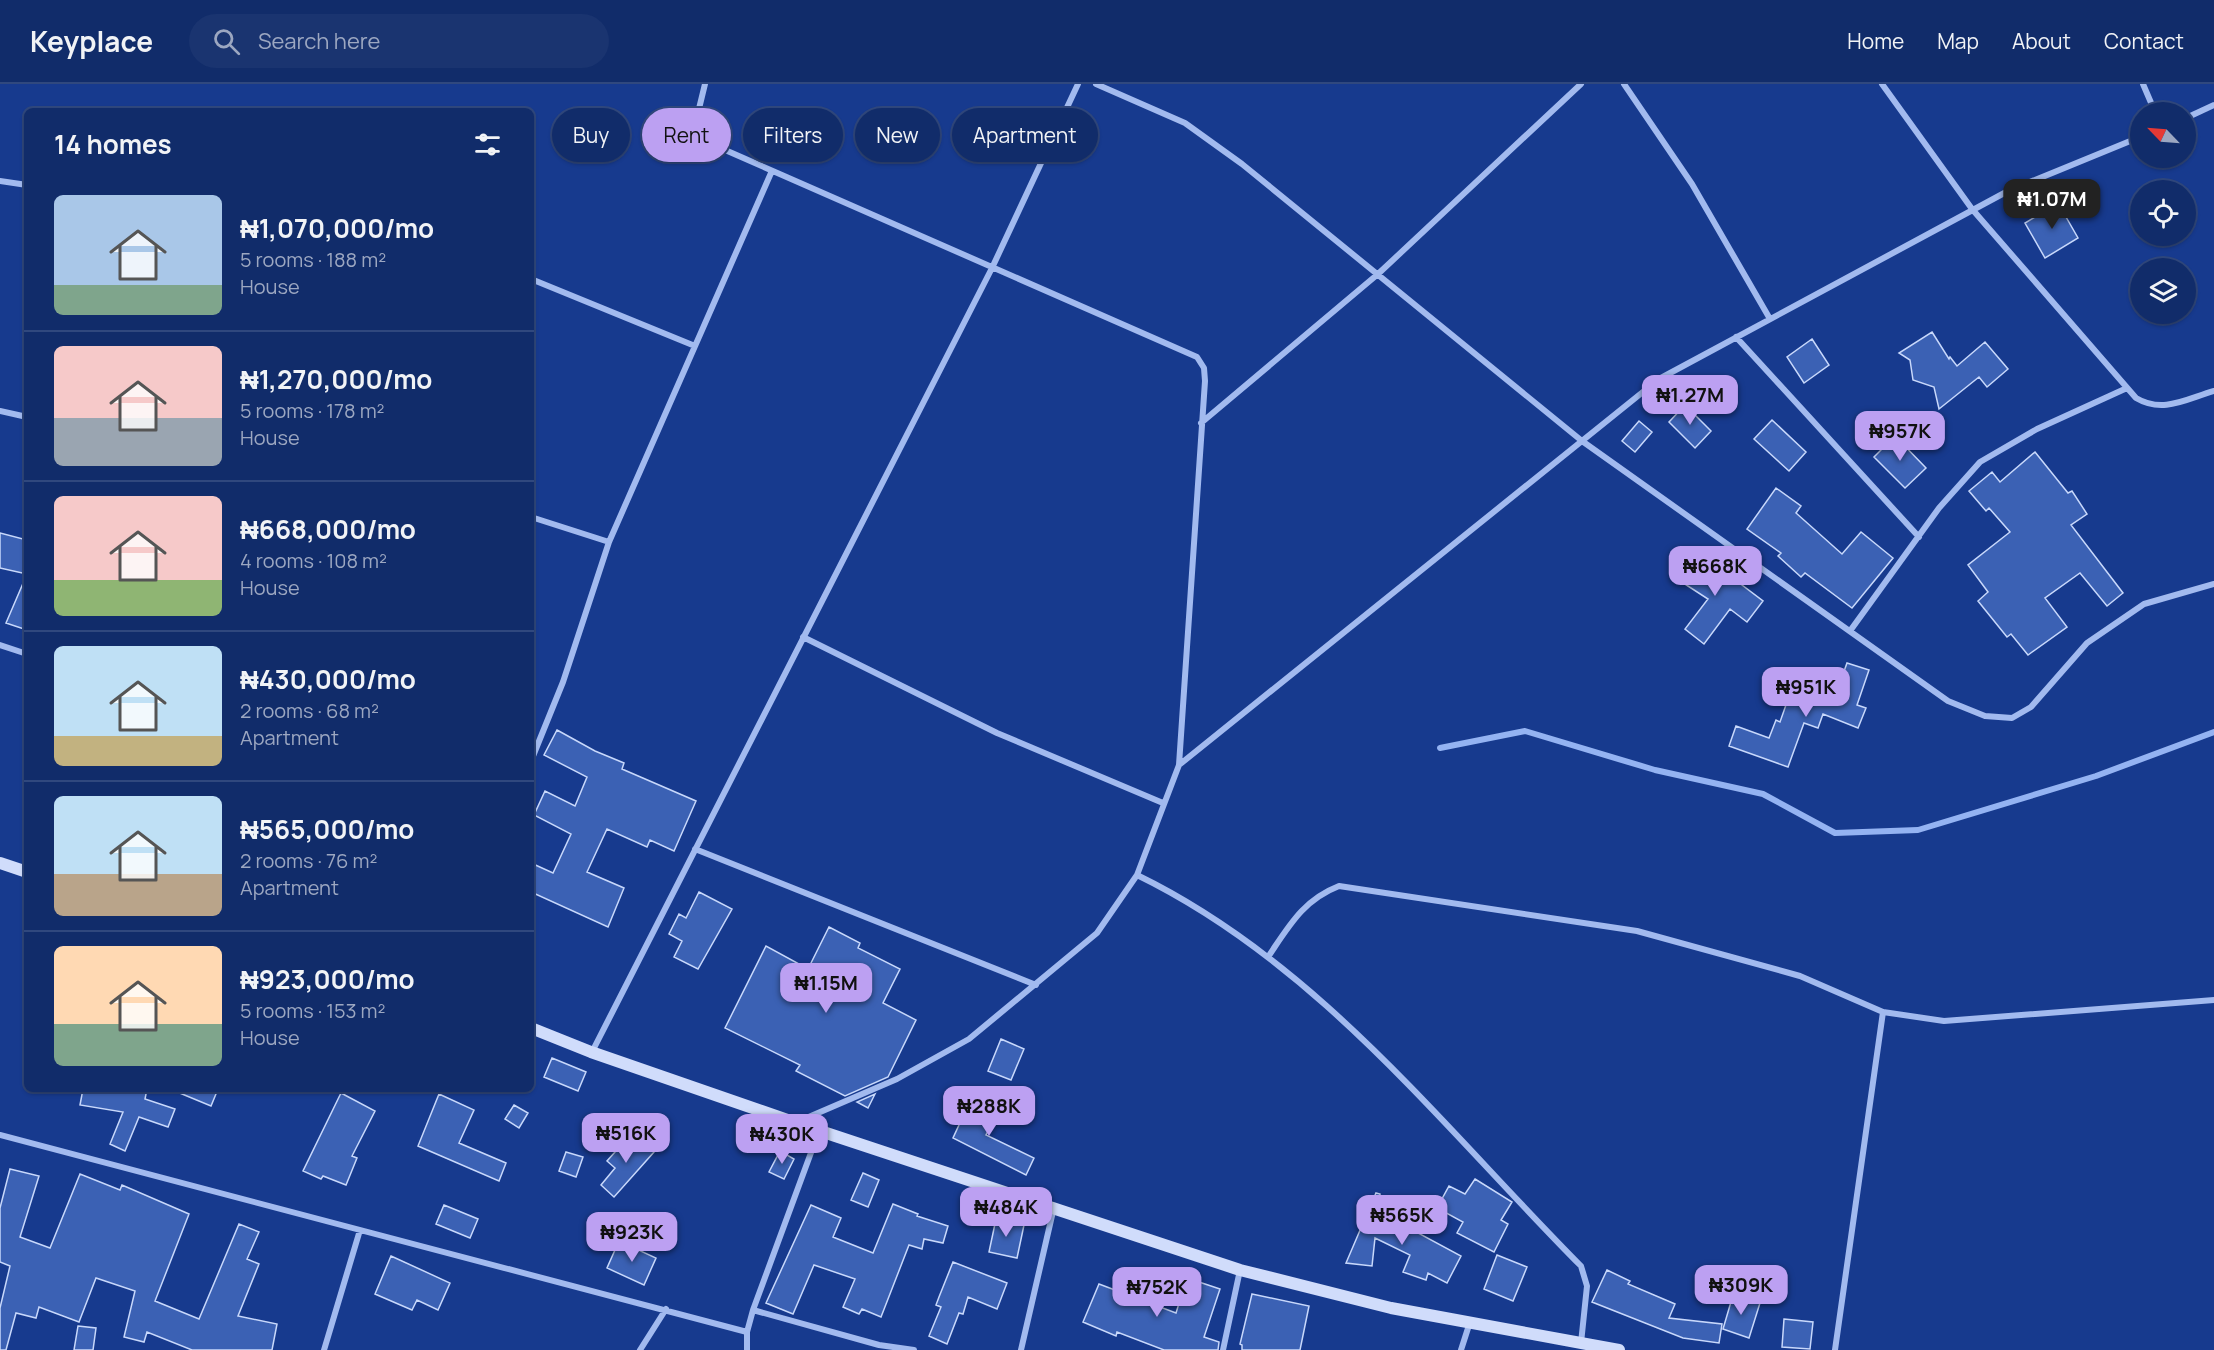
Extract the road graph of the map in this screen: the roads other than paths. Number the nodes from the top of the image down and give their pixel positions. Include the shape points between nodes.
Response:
1 (705, 84) edge
2 (1078, 84) edge
3 (1096, 84) edge
4 (1581, 84) edge
5 (1624, 84) edge
6 (1882, 84) edge
7 (2143, 84) edge
8 (2151, 102) edge
9 (2214, 105) edge
10 (2196, 113) edge
11 (2130, 142) edge
12 (771, 173) junction
13 (0, 181) edge
14 (24, 185) edge
15 (1972, 210) junction
16 (992, 268) junction
17 (1378, 274) junction
18 (534, 280) edge
19 (1770, 319) junction
20 (1736, 337) junction
21 (695, 346) junction
22 (2127, 388) junction
23 (2214, 390) edge
24 (0, 411) edge
25 (24, 416) edge
26 (1200, 423) junction
27 (1582, 441) junction
28 (534, 518) edge
29 (1919, 537) junction
30 (609, 542) junction
31 (2214, 584) edge
32 (1850, 631) junction
33 (803, 637) junction
34 (0, 645) edge
35 (24, 653) edge
36 (534, 754) edge
37 (1179, 765) junction
38 (1163, 803) junction
39 (695, 849) junction
40 (0, 863) edge
41 (24, 871) edge
42 (1137, 875) junction
43 (1268, 957) junction
44 (1036, 985) junction
45 (2214, 1000) edge
46 (1882, 1012) junction
47 (534, 1029) edge
48 (591, 1052) junction
49 (796, 1123) junction
50 (819, 1130) junction
51 (0, 1135) edge
52 (1054, 1206) junction
53 (360, 1230) junction
54 (1240, 1270) junction
55 (666, 1309) junction
56 (753, 1310) junction
57 (1470, 1322) junction
58 (747, 1332) junction
59 (1581, 1343) junction
60 (324, 1350) edge
61 (640, 1350) edge
62 (747, 1350) edge
63 (914, 1350) edge
64 (1021, 1350) edge
65 (1223, 1350) edge
66 (1461, 1350) edge
67 (1619, 1350) edge
68 (1835, 1350) edge

1 - 12 street via 696,121 700,140
2 - 16 street
3 - 17 street via 1185,123
4 - 17 street
5 - 19 street via 1692,184
6 - 15 street
7 - 8 street
9 - 10 street
11 - 15 street via 2008,190
12 - 16 street
12 - 21 street
13 - 14 street
15 - 19 street
15 - 22 street
16 - 26 street via 1197,357 1204,368 1205,381
16 - 33 street
17 - 26 street
17 - 27 street
18 - 21 street
19 - 20 street
20 - 27 street via 1659,379
20 - 29 street
21 - 30 street
22 - 23 street via 2136,399 2151,407
22 - 29 street via 2037,429 1980,462
24 - 25 street
26 - 37 street
27 - 32 street
27 - 37 street
28 - 30 street
29 - 32 street
30 - 36 street via 563,682
31 - 32 street via 2144,604 2087,644 2031,707 2012,718 1985,716 1948,701
33 - 38 street via 997,733
33 - 39 street
34 - 35 street
37 - 38 street
38 - 42 street
39 - 44 street
39 - 48 street
40 - 41 street
42 - 43 street via 1183,897
42 - 44 street via 1097,933
43 - 46 street via 1298,914 1319,894 1339,886 1637,932 1800,976
43 - 59 street via 1382,1055 1581,1266 1587,1286
44 - 49 street via 969,1039 897,1079
45 - 46 street via 1944,1021
46 - 68 street
47 - 48 street
48 - 49 street
49 - 50 street
50 - 52 street
50 - 56 street
51 - 53 street
52 - 54 street
52 - 64 street
53 - 55 street
53 - 60 street
54 - 57 street via 1390,1308
54 - 65 street
55 - 58 street
55 - 61 street
56 - 58 street
56 - 63 street via 879,1345
57 - 59 street
57 - 66 street
58 - 62 street
59 - 67 street

